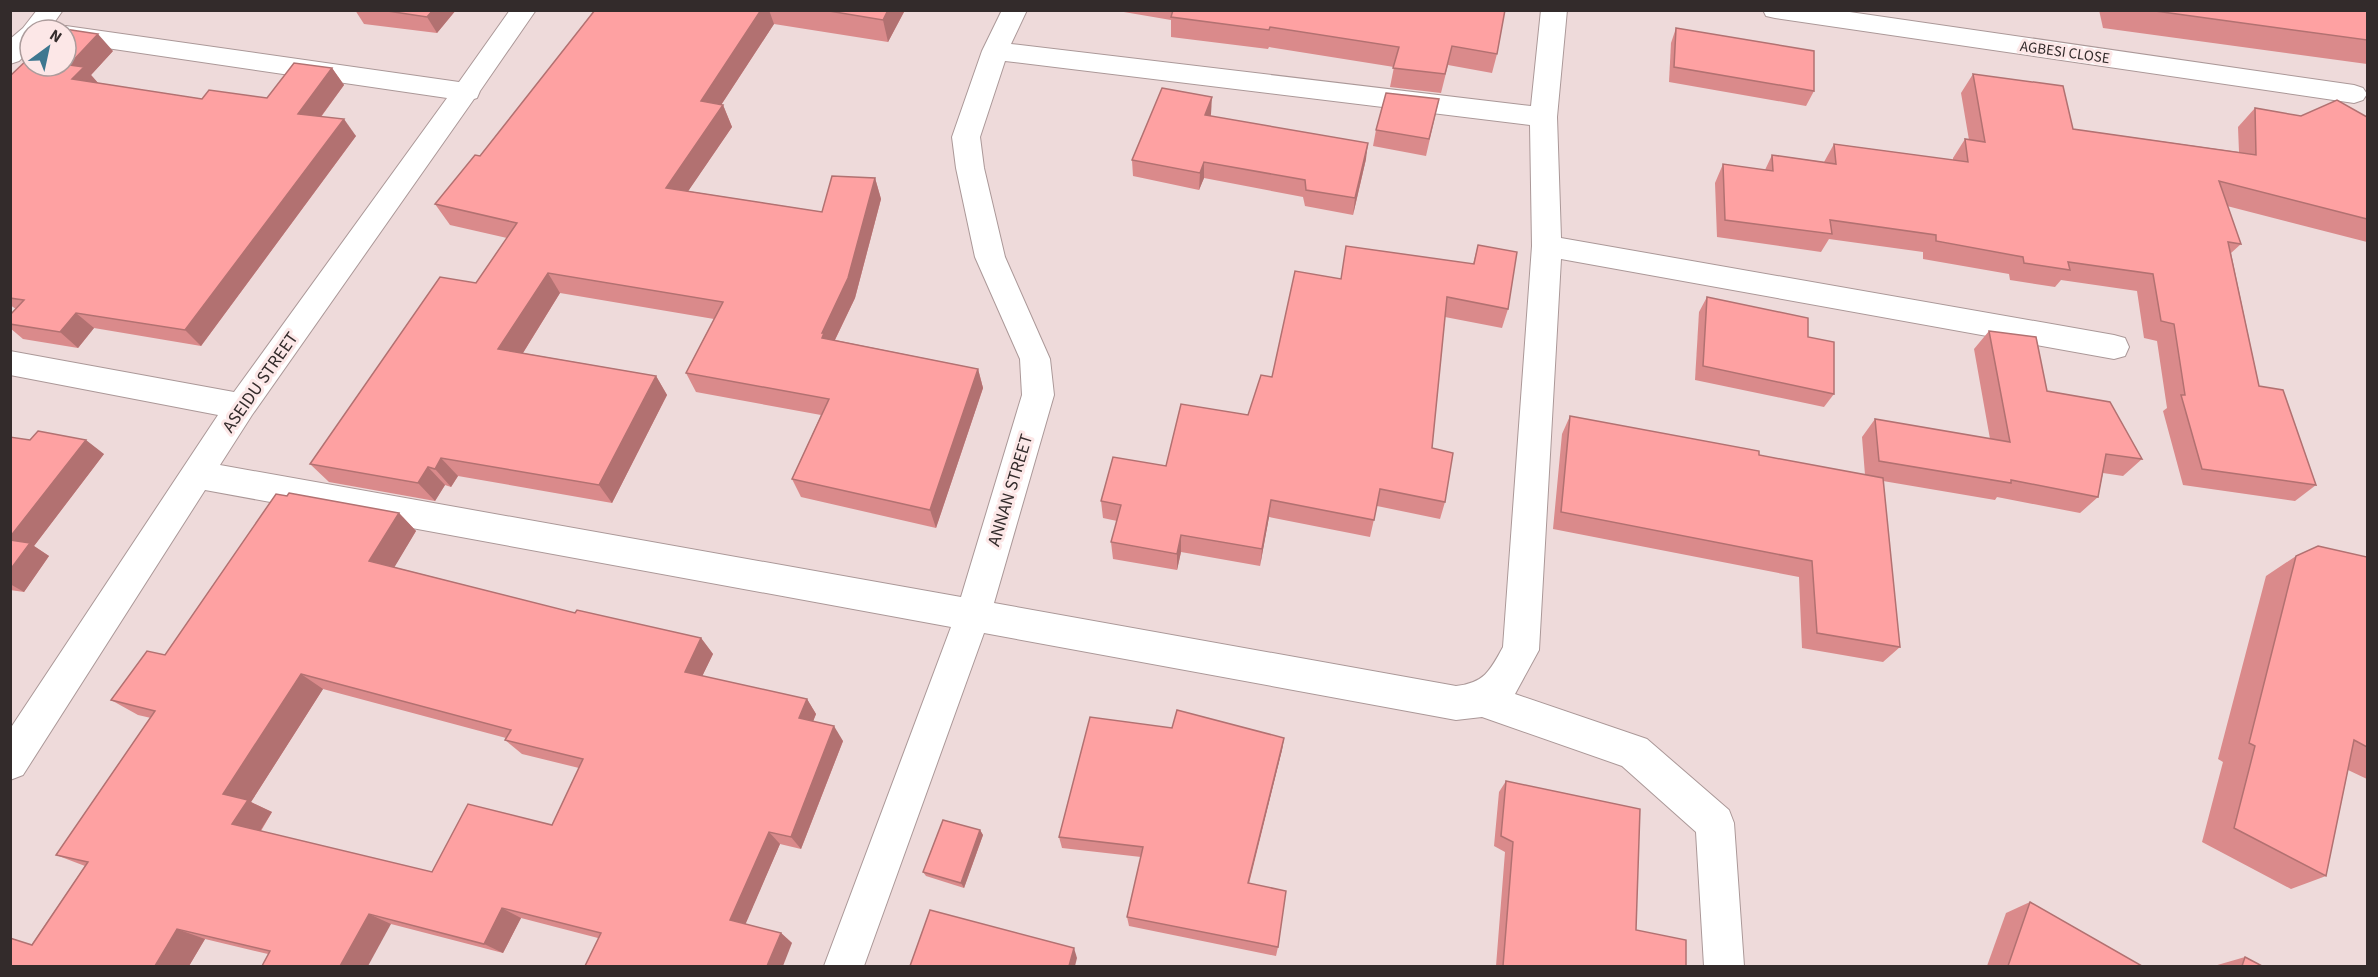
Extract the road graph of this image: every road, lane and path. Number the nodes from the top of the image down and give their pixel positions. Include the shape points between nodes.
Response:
1 (524, 10) edge
2 (1015, 10) edge
3 (1554, 10) edge
4 (1775, 10) edge
5 (78, 36) edge
6 (995, 51) junction
7 (468, 92) junction
8 (2354, 94) dead end
9 (1543, 117) junction
10 (1547, 246) junction
11 (2114, 347) dead end
12 (10, 363) edge
13 (241, 406) junction
14 (198, 474) junction
15 (973, 614) junction
16 (1482, 700) junction
17 (10, 762) edge
18 (844, 966) edge
19 (1724, 966) edge

1 - 7 street, ASEIDU STREET
2 - 6 street, ANNAN STREET
3 - 9 street
4 - 8 street, AGBESI CLOSE
5 - 7 street
6 - 9 street
6 - 15 street, ANNAN STREET via 966,137 990,257 1035,359 1038,395
7 - 13 street, ASEIDU STREET
9 - 10 street
10 - 11 street
10 - 16 street via 1521,650 1503,682
12 - 13 street
13 - 14 street, ASEIDU STREET
14 - 15 street
14 - 17 street, ASEIDU STREET
15 - 16 street via 1456,703
15 - 18 street, ANNAN STREET
16 - 19 street via 1634,752 1715,823

